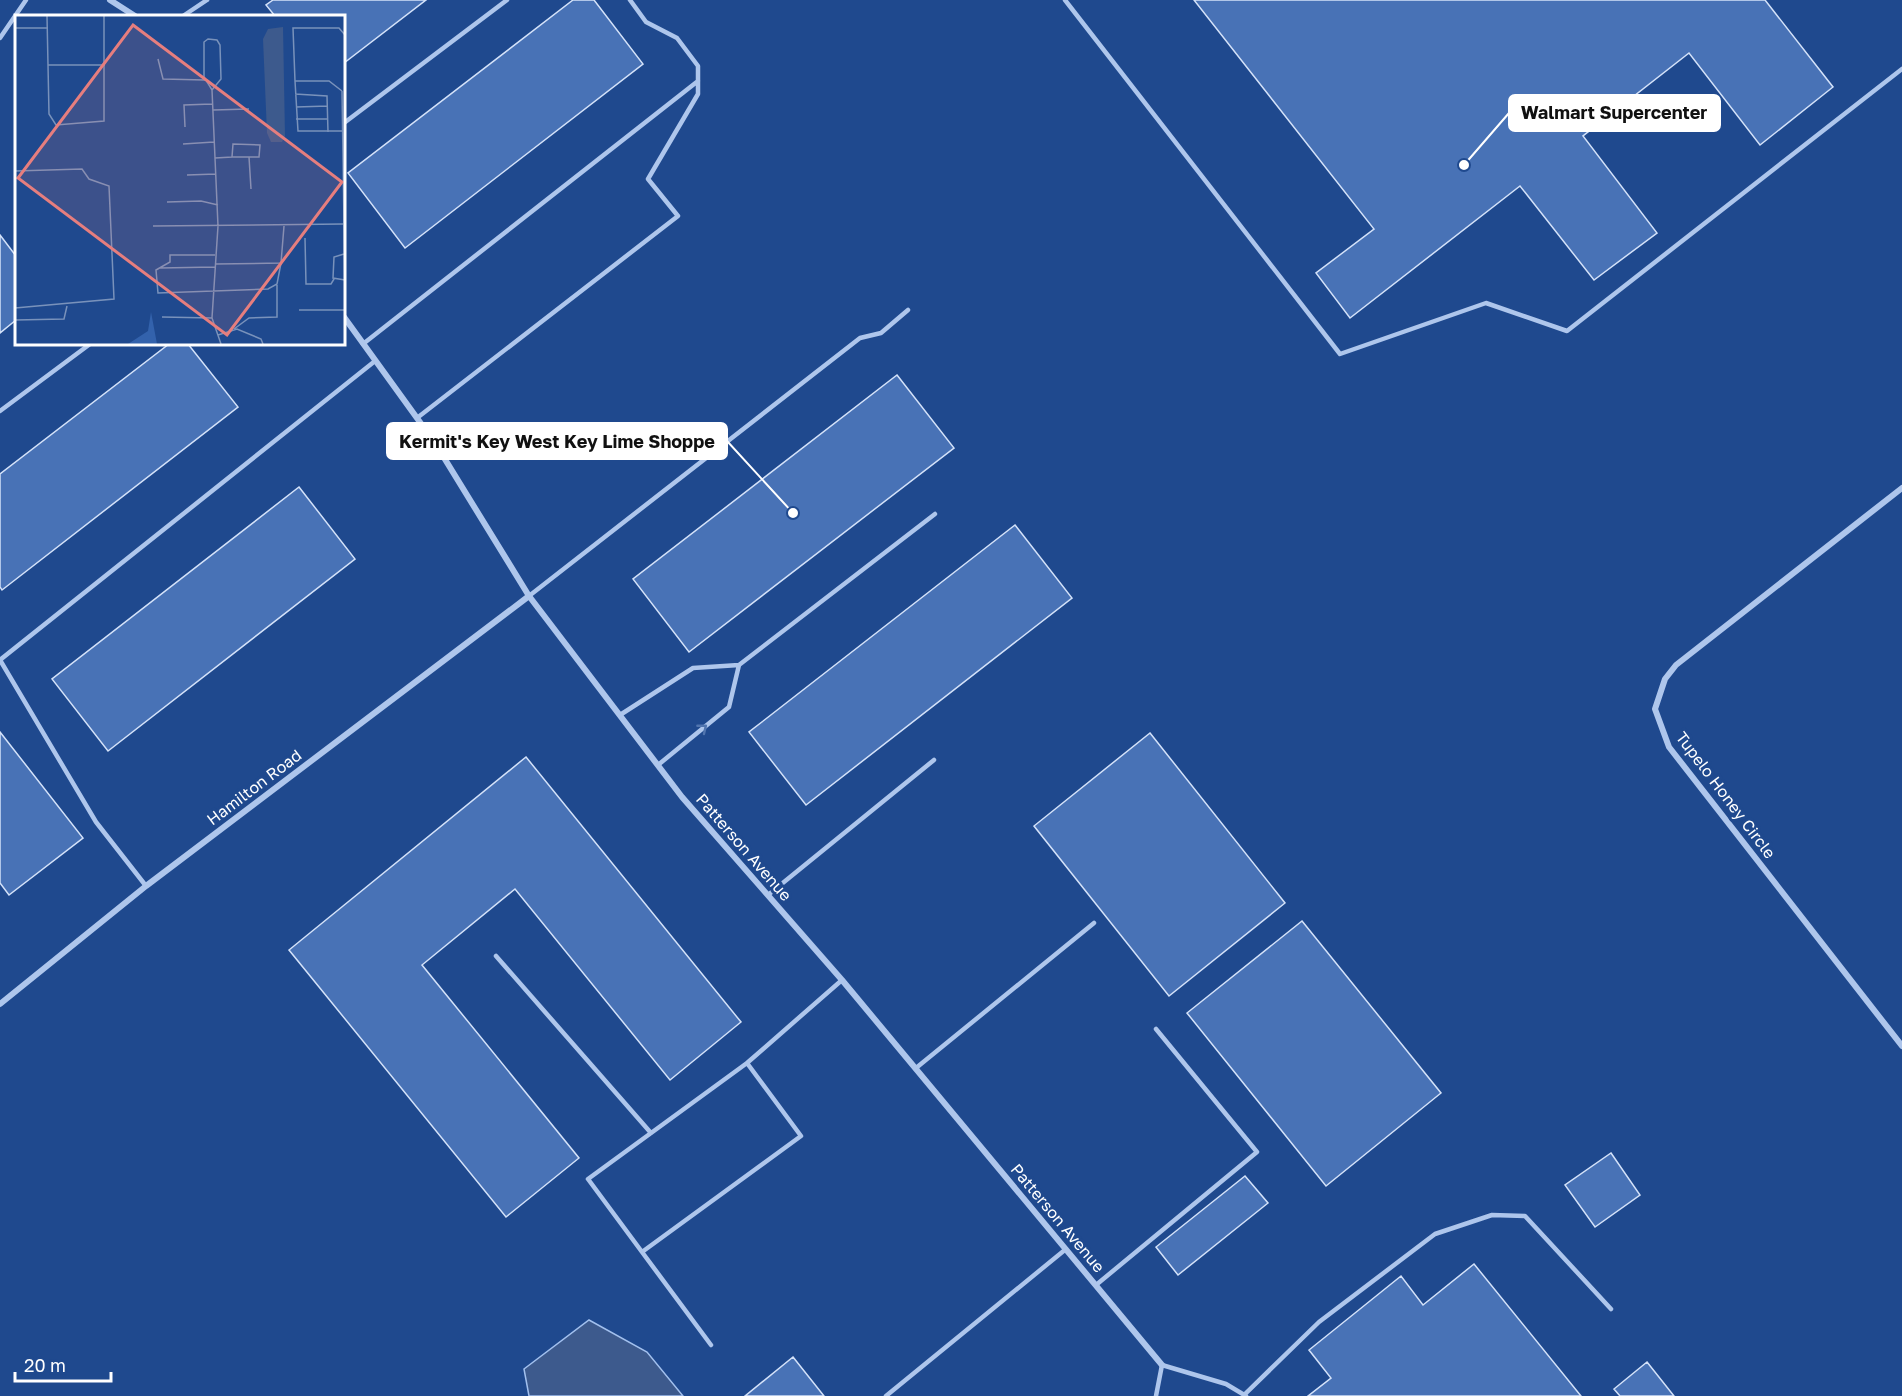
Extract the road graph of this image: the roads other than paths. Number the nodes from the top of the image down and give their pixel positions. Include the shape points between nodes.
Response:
1 (26, 0) edge
2 (110, 0) edge
3 (207, 0) edge
4 (507, 0) edge
5 (630, 0) edge
6 (1065, 0) edge
7 (16, 15) edge
8 (133, 15) edge
9 (184, 15) edge
10 (15, 16) edge
11 (0, 38) edge
12 (1902, 69) edge
13 (698, 80) junction
14 (345, 122) edge
15 (908, 310) dead end
16 (345, 318) edge
17 (363, 344) junction
18 (89, 345) edge
19 (375, 361) junction
20 (0, 411) edge
21 (417, 418) junction
22 (1902, 488) edge
23 (935, 514) dead end
24 (529, 597) junction
25 (0, 660) edge
26 (739, 665) junction
27 (620, 715) junction
28 (934, 760) dead end
29 (658, 765) junction
30 (146, 886) junction
31 (768, 895) junction
32 (1094, 923) dead end
33 (496, 956) dead end
34 (842, 980) junction
35 (0, 1004) edge
36 (1156, 1029) dead end
37 (1899, 1037) edge
38 (1902, 1046) edge
39 (747, 1063) junction
40 (916, 1068) junction
41 (651, 1133) junction
42 (1066, 1249) junction
43 (642, 1252) junction
44 (1096, 1285) junction
45 (1611, 1309) dead end
46 (711, 1345) dead end
47 (1162, 1365) junction
48 (886, 1396) edge
49 (1156, 1396) edge
50 (1245, 1396) edge

1 - 7 lane
2 - 8 street
3 - 9 lane
4 - 14 lane
5 - 13 lane via 646,22 677,38 698,66
6 - 12 lane via 1340,354 1486,303 1567,331
10 - 11 lane
13 - 17 lane
13 - 21 lane via 698,94 648,179 678,216
15 - 24 lane via 881,333 860,338
16 - 17 street, Patterson Avenue
17 - 19 street, Patterson Avenue
18 - 20 lane
19 - 21 street, Patterson Avenue
19 - 25 lane
21 - 24 street, Patterson Avenue
22 - 37 street, Tupelo Honey Circle via 1676,665 1665,679 1655,710 1669,747
23 - 26 lane
24 - 27 street, Patterson Avenue
24 - 30 street, Hamilton Road
25 - 30 lane via 96,822
26 - 27 lane via 693,668
29 -> 26 lane via 729,707
27 - 29 street, Patterson Avenue
28 - 31 lane
29 - 31 street, Patterson Avenue
30 - 35 street, Hamilton Road
31 - 34 street, Patterson Avenue
32 - 40 lane
33 - 41 lane
34 - 39 lane
34 - 40 street, Patterson Avenue
36 - 44 lane via 1257,1152
37 - 38 street, Tupelo Honey Circle
39 - 41 lane
39 - 43 lane via 801,1136
40 - 42 street, Patterson Avenue
41 - 43 lane via 588,1179
42 - 44 street, Patterson Avenue
42 - 48 lane
43 - 46 lane
44 - 47 street, Patterson Avenue
45 - 50 lane via 1525,1216 1492,1215 1436,1233 1319,1322
47 - 49 lane
47 - 50 lane via 1221,1383

